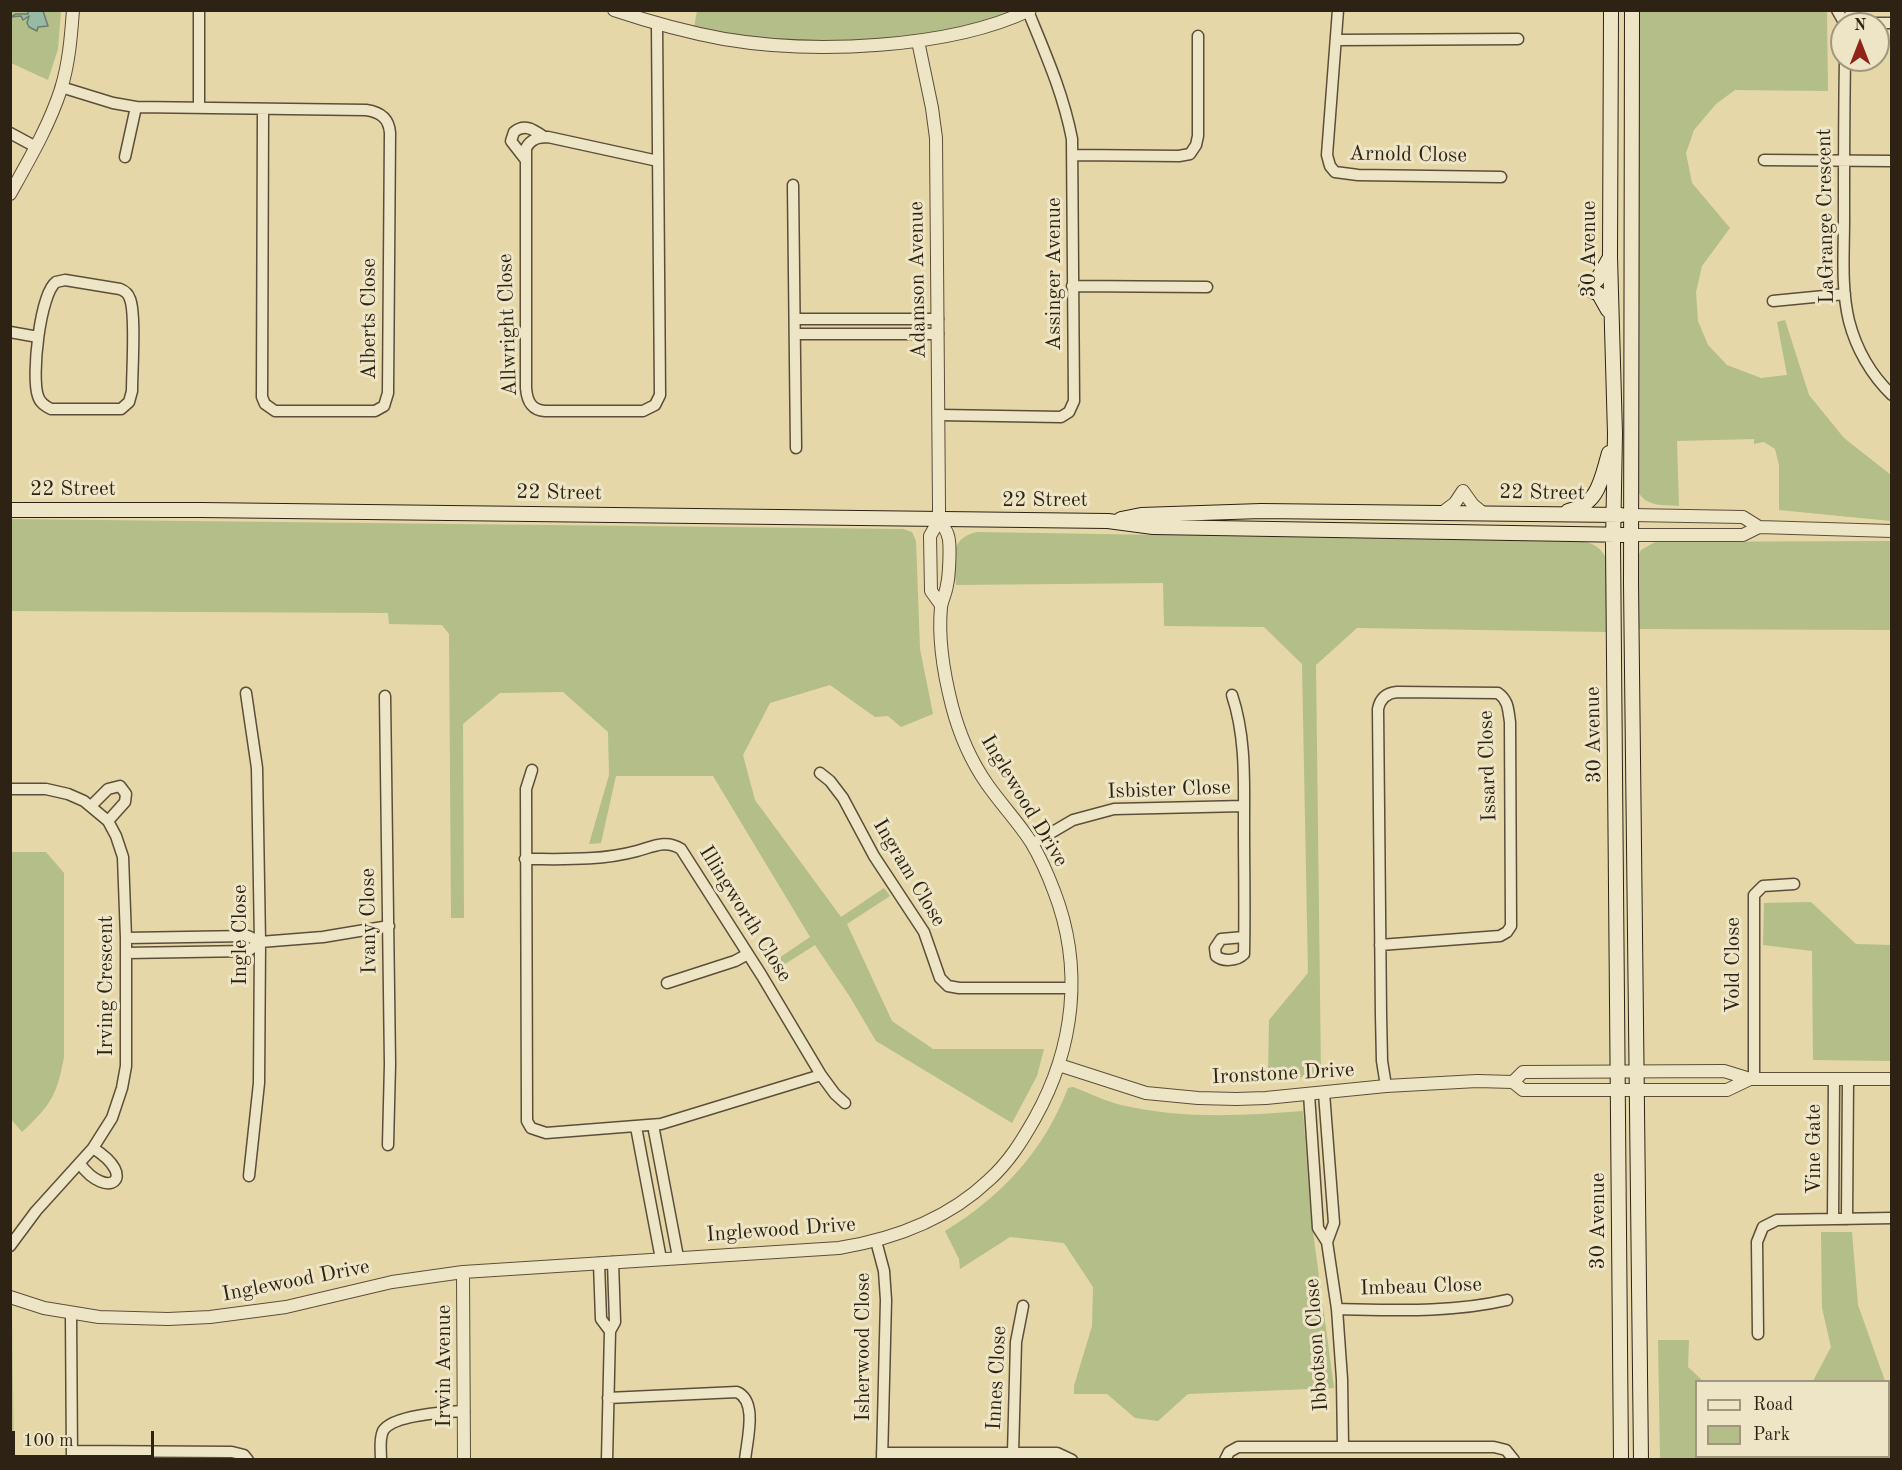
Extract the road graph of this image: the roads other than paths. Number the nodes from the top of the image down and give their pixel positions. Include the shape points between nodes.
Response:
1 (73, 10) edge
2 (199, 10) edge
3 (614, 10) edge
4 (1338, 10) edge
5 (1611, 10) edge
6 (1632, 10) edge
7 (1029, 11) edge
8 (657, 24) junction
9 (1198, 36) dead end
10 (1518, 39) dead end
11 (1337, 40) junction
12 (918, 41) junction
13 (1845, 72) edge
14 (62, 87) junction
15 (136, 107) junction
16 (199, 108) junction
17 (263, 109) junction
18 (10, 133) edge
19 (544, 137) junction
20 (36, 147) junction
21 (1073, 155) junction
22 (125, 157) dead end
23 (525, 159) junction
24 (1764, 160) dead end
25 (1844, 160) junction
26 (1892, 160) edge
27 (658, 161) junction
28 (1501, 177) dead end
29 (793, 185) dead end
30 (10, 194) edge
31 (1610, 257) junction
32 (1072, 286) junction
33 (1207, 287) dead end
34 (1845, 294) junction
35 (1773, 301) dead end
36 (1611, 318) junction
37 (795, 319) junction
38 (938, 319) junction
39 (10, 332) edge
40 (795, 334) junction
41 (938, 334) junction
42 (38, 337) junction
43 (1892, 395) edge
44 (939, 415) junction
45 (1615, 434) junction
46 (796, 448) dead end
47 (10, 510) edge
48 (1443, 512) junction
49 (1483, 513) junction
50 (1554, 515) junction
51 (1613, 515) junction
52 (1632, 515) junction
53 (939, 520) junction
54 (1108, 521) junction
55 (1759, 527) junction
56 (1892, 531) edge
57 (1613, 535) junction
58 (1631, 535) junction
59 (941, 605) junction
60 (246, 693) dead end
61 (1232, 695) dead end
62 (386, 696) dead end
63 (532, 770) dead end
64 (820, 773) dead end
65 (10, 789) edge
66 (91, 806) junction
67 (1244, 806) junction
68 (108, 821) junction
69 (1032, 844) junction
70 (525, 859) junction
71 (1794, 884) dead end
72 (389, 926) junction
73 (1244, 937) dead end
74 (126, 938) junction
75 (193, 938) junction
76 (260, 942) junction
77 (1380, 945) junction
78 (126, 953) junction
79 (193, 953) junction
80 (748, 954) junction
81 (667, 983) dead end
82 (1071, 988) junction
83 (1059, 1065) junction
84 (1618, 1072) junction
85 (1638, 1072) junction
86 (821, 1075) junction
87 (1752, 1079) junction
88 (1848, 1079) junction
89 (1892, 1079) edge
90 (1834, 1080) junction
91 (1513, 1082) junction
92 (1386, 1086) junction
93 (1618, 1090) junction
94 (1638, 1090) junction
95 (1324, 1093) junction
96 (1309, 1095) junction
97 (845, 1103) dead end
98 (653, 1125) junction
99 (636, 1127) junction
100 (388, 1145) dead end
101 (93, 1148) junction
102 (1847, 1152) junction
103 (1833, 1153) junction
104 (80, 1164) junction
105 (249, 1176) dead end
106 (1892, 1218) edge
107 (1833, 1219) junction
108 (1847, 1219) junction
109 (876, 1241) junction
110 (1327, 1242) junction
111 (10, 1246) edge
112 (678, 1257) junction
113 (661, 1258) junction
114 (613, 1262) junction
115 (598, 1263) junction
116 (463, 1272) junction
117 (10, 1297) edge
118 (1507, 1300) dead end
119 (1023, 1306) dead end
120 (1336, 1309) junction
121 (71, 1314) junction
122 (610, 1332) junction
123 (1758, 1334) dead end
124 (609, 1398) junction
125 (464, 1411) junction
126 (1343, 1446) junction
127 (1013, 1453) junction
128 (72, 1455) edge
129 (882, 1456) edge
130 (248, 1460) edge
131 (381, 1460) edge
132 (464, 1460) edge
133 (607, 1460) edge
134 (745, 1460) edge
135 (1072, 1460) edge
136 (1225, 1460) edge
137 (1514, 1460) edge
138 (1621, 1460) edge
139 (1641, 1460) edge

1 - 14 street
2 - 16 street
3 - 8 street
4 - 11 street, Arnold Close
5 - 31 main road, 30 Avenue
6 - 52 main road, 30 Avenue
7 - 12 street
7 - 21 street, Assinger Avenue via 1065,106
8 - 12 street via 727,39 787,45
8 - 27 street, Allwright Close
9 - 21 street via 1198,136 1190,154
10 - 11 street
11 - 28 street, Arnold Close via 1327,155 1335,172
12 - 38 street, Adamson Avenue via 936,138
13 - 25 street, LaGrange Crescent
14 - 15 street, Alberts Close
14 - 20 street
15 - 16 street, Alberts Close
15 - 22 street
16 - 17 street, Alberts Close
17 - 17 street, Alberts Close via 262,397 276,411 375,411 384,406 388,393 387,121 379,113 366,110
18 - 20 street
19 - 23 street via 529,143
19 - 23 street, Allwright Close via 526,127 513,132 511,141
19 - 27 street, Allwright Close
20 - 30 street
21 - 32 street, Assinger Avenue
23 - 27 street, Allwright Close via 526,396 531,406 545,411 643,411 658,401
24 - 25 street
25 - 26 street
25 - 34 street, LaGrange Crescent
29 - 37 street
31 - 36 main road, 30 Avenue
31 - 36 main road via 1597,280 1586,288 1605,301
32 - 33 street
32 - 44 street, Assinger Avenue via 1074,401 1069,412 1061,417
34 - 35 street
34 - 43 street, LaGrange Crescent via 1858,346 1877,379
36 - 45 main road, 30 Avenue
37 - 38 street
37 - 40 street
38 - 41 street, Adamson Avenue
39 - 42 street
40 - 41 street
40 - 46 street
41 - 44 street, Adamson Avenue
42 - 42 street via 36,392 45,406 57,410 116,410 129,402 132,306 124,291 72,280 56,282 48,292
44 - 53 street, Adamson Avenue
45 - 50 main road via 1593,498 1574,510
45 - 51 main road, 30 Avenue
47 - 53 main road, 22 Street
48 - 49 main road, 22 Street
48 - 49 street via 1463,491
48 - 54 main road, 22 Street via 1261,511 1141,515
49 - 50 main road, 22 Street
50 - 51 main road, 22 Street
51 - 52 main road, 22 Street
51 - 57 main road, 30 Avenue
52 - 55 street, 22 Street via 1743,517
52 - 58 main road, 30 Avenue
53 - 54 main road, 22 Street
53 - 59 street, Inglewood Drive via 948,536 948,575
53 - 59 street, Inglewood Drive via 930,536 931,591
54 - 57 main road, 22 Street via 1153,527
55 - 56 street, 22 Street
55 - 58 street, 22 Street via 1743,535
57 - 58 main road, 22 Street
57 - 84 main road, 30 Avenue
58 - 85 main road, 30 Avenue
59 - 69 street, Inglewood Drive via 945,674 963,738 986,782
60 - 76 street, Ingle Close via 257,768
61 - 67 street, Isbister Close via 1243,740
62 - 72 street, Ivany Close
63 - 70 street via 526,789
64 - 82 street, Ingram Close via 843,798 874,856 924,932 937,973 948,986
65 - 66 street, Irving Crescent via 59,791
66 - 68 street, Irving Crescent
66 - 68 street via 112,787 124,789 125,802
67 - 69 street, Isbister Close via 1114,808 1073,820
67 - 73 street, Isbister Close
68 - 74 street, Irving Crescent via 123,857
69 - 82 street, Inglewood Drive via 1063,915
70 - 80 street, Illingworth Close via 592,860 674,844 684,852
70 - 99 street via 527,1121 531,1128 546,1133
71 - 87 street, Vold Close via 1763,886 1754,895
72 - 76 street
72 - 100 street, Ivany Close
74 - 75 street
74 - 78 street, Irving Crescent
75 - 76 street via 248,936
75 - 79 street
76 - 79 street via 248,951
76 - 105 street, Ingle Close via 259,1083
77 - 77 street, Issard Close via 1379,703 1397,692 1498,693 1508,704 1510,722 1511,926 1500,936
77 - 92 street, Issard Close
78 - 79 street
78 - 101 street, Irving Crescent via 126,1066 112,1118
80 - 81 street
80 - 86 street, Illingworth Close
82 - 83 street, Inglewood Drive via 1069,1022
83 - 96 street, Ironstone Drive via 1126,1088 1171,1096 1236,1099
83 - 109 street, Inglewood Drive via 1020,1144 989,1181 933,1220
84 - 85 street, Ironstone Drive
84 - 91 street, Ironstone Drive via 1523,1072
84 - 93 main road, 30 Avenue
85 - 87 street, Ironstone Drive via 1724,1071
85 - 94 main road, 30 Avenue
86 - 97 street, Illingworth Close
86 - 98 street
87 - 90 street
87 - 94 street, Ironstone Drive via 1727,1090
88 - 89 street
88 - 90 street
88 - 102 street, Vine Gate
90 - 103 street, Vine Gate
91 - 92 street, Ironstone Drive
91 - 93 street, Ironstone Drive via 1523,1090
92 - 95 street, Ironstone Drive
93 - 94 street, Ironstone Drive
93 - 138 main road, 30 Avenue
94 - 139 main road, 30 Avenue
95 - 96 street, Ironstone Drive
95 - 110 street, Ibbotson Close via 1334,1223
96 - 110 street, Ibbotson Close via 1318,1228
98 - 99 street
98 - 112 street
99 - 113 street
101 - 104 street, Irving Crescent
101 - 104 street via 115,1166 116,1179 105,1184 97,1181
102 - 103 street
102 - 108 street, Vine Gate
103 - 107 street, Vine Gate
104 - 111 street, Irving Crescent
106 - 108 street
107 - 108 street
107 - 123 street via 1777,1220 1763,1227 1757,1242
109 - 112 street, Inglewood Drive via 819,1250
109 - 129 street, Isherwood Close via 886,1300
110 - 120 street, Ibbotson Close
112 - 113 street, Inglewood Drive
113 - 114 street, Inglewood Drive
114 - 115 street, Inglewood Drive
114 - 122 street via 615,1322
115 - 116 street, Inglewood Drive
115 - 122 street via 601,1319
116 - 121 street, Inglewood Drive via 220,1316 134,1319
116 - 125 street, Irwin Avenue
117 - 121 street, Inglewood Drive
118 - 120 street, Imbeau Close via 1445,1310
119 - 127 street, Innes Close via 1016,1342
120 - 126 street, Ibbotson Close
121 - 128 street
122 - 124 street
124 - 133 street
124 - 134 street via 737,1392 744,1395 749,1405
125 - 131 street via 442,1412 387,1426 381,1436
125 - 132 street, Irwin Avenue
126 - 136 street via 1238,1447
126 - 137 street via 1494,1447 1506,1450
127 - 129 street, Isherwood Close
127 - 135 street, Isherwood Close via 1057,1453
128 - 130 street via 232,1452

